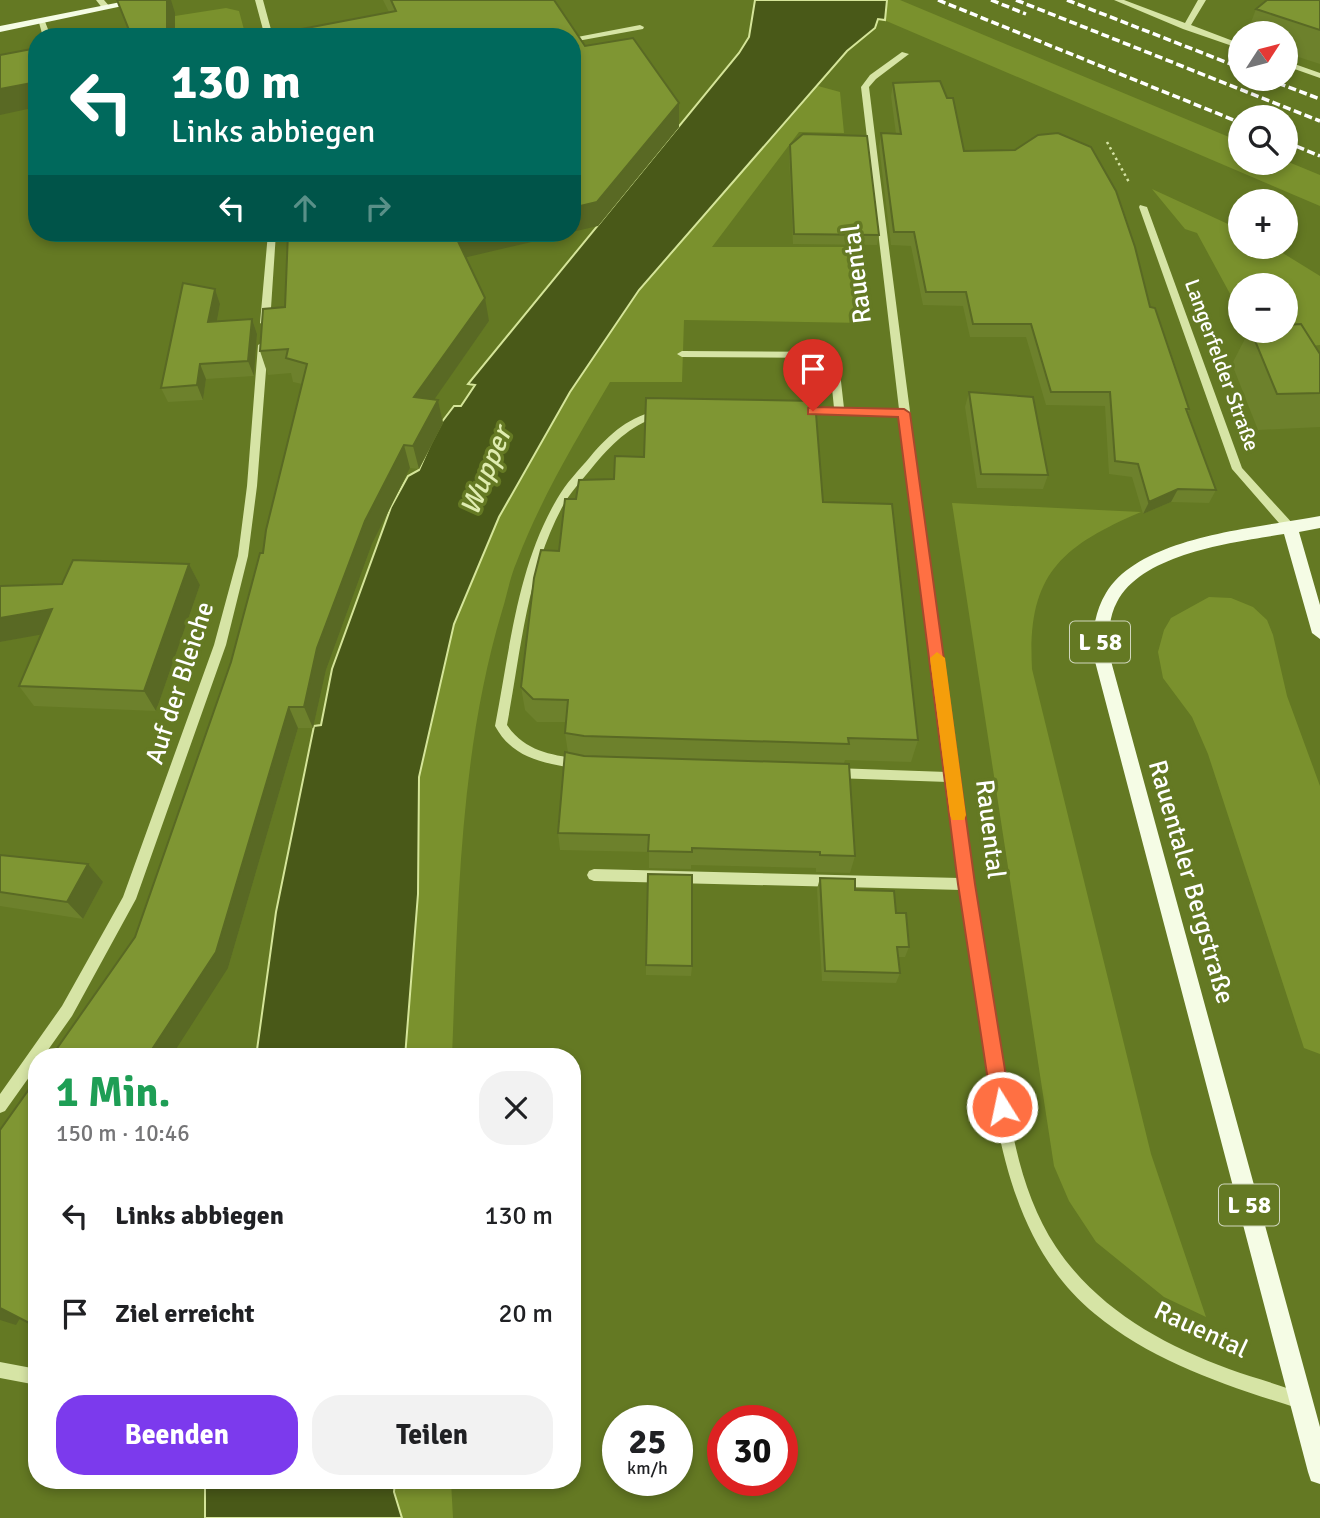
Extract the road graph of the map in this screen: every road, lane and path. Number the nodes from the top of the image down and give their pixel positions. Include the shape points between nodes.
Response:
1 (146, 0) edge
2 (259, 0) edge
3 (1118, 0) edge
4 (1202, 0) edge
5 (103, 3) edge
6 (41, 21) junction
7 (640, 27) dead end
8 (1186, 27) junction
9 (44, 28) edge
10 (267, 28) edge
11 (0, 29) edge
12 (581, 38) edge
13 (1228, 42) edge
14 (905, 54) dead end
15 (1298, 68) edge
16 (1320, 76) edge
17 (1107, 142) dead end
18 (1143, 207) joint
19 (271, 242) edge
20 (682, 354) dead end
21 (783, 411) edge
22 (839, 411) junction
23 (671, 412) edge
24 (904, 413) junction
25 (1320, 522) edge
26 (1290, 528) junction
27 (1320, 633) edge
28 (586, 766) edge
29 (817, 773) edge
30 (954, 777) junction
31 (594, 875) dead end
32 (967, 884) junction
33 (41, 1048) edge
34 (28, 1066) edge
35 (0, 1106) edge
36 (0, 1370) edge
37 (28, 1375) edge
38 (1300, 1401) junction
39 (1320, 1472) edge

1 - 5 main road
2 - 10 street
3 - 8 street
4 - 8 street
5 - 6 main road
6 - 9 street
6 - 11 main road
7 - 12 street
8 - 13 street
14 - 24 street, Rauental via 865,87
15 - 16 street
17 - 18 path
18 - 26 street, Langerfelder Straße via 1237,469
19 - 33 street, Auf der Bleiche via 243,556 220,645 129,899 67,1011
20 - 22 street via 833,355
21 - 22 street
22 - 24 street
23 - 28 street via 638,419 617,433 562,499 541,542 528,589 501,726 512,744 536,757
24 - 30 street, Rauental
25 - 26 main road, Rauentaler Bergstraße / L 58
26 - 27 main road, Langerfelder Straße
26 - 38 main road, Rauentaler Bergstraße / L 58 via 1202,544 1129,577 1102,616 1100,650
29 - 30 street
30 - 32 street, Rauental
31 - 32 street
32 - 38 street, Rauental via 1010,1148 1026,1207 1051,1254 1087,1297 1146,1342 1231,1379
34 - 35 street, Auf der Bleiche
36 - 37 street
38 - 39 main road, L 58

